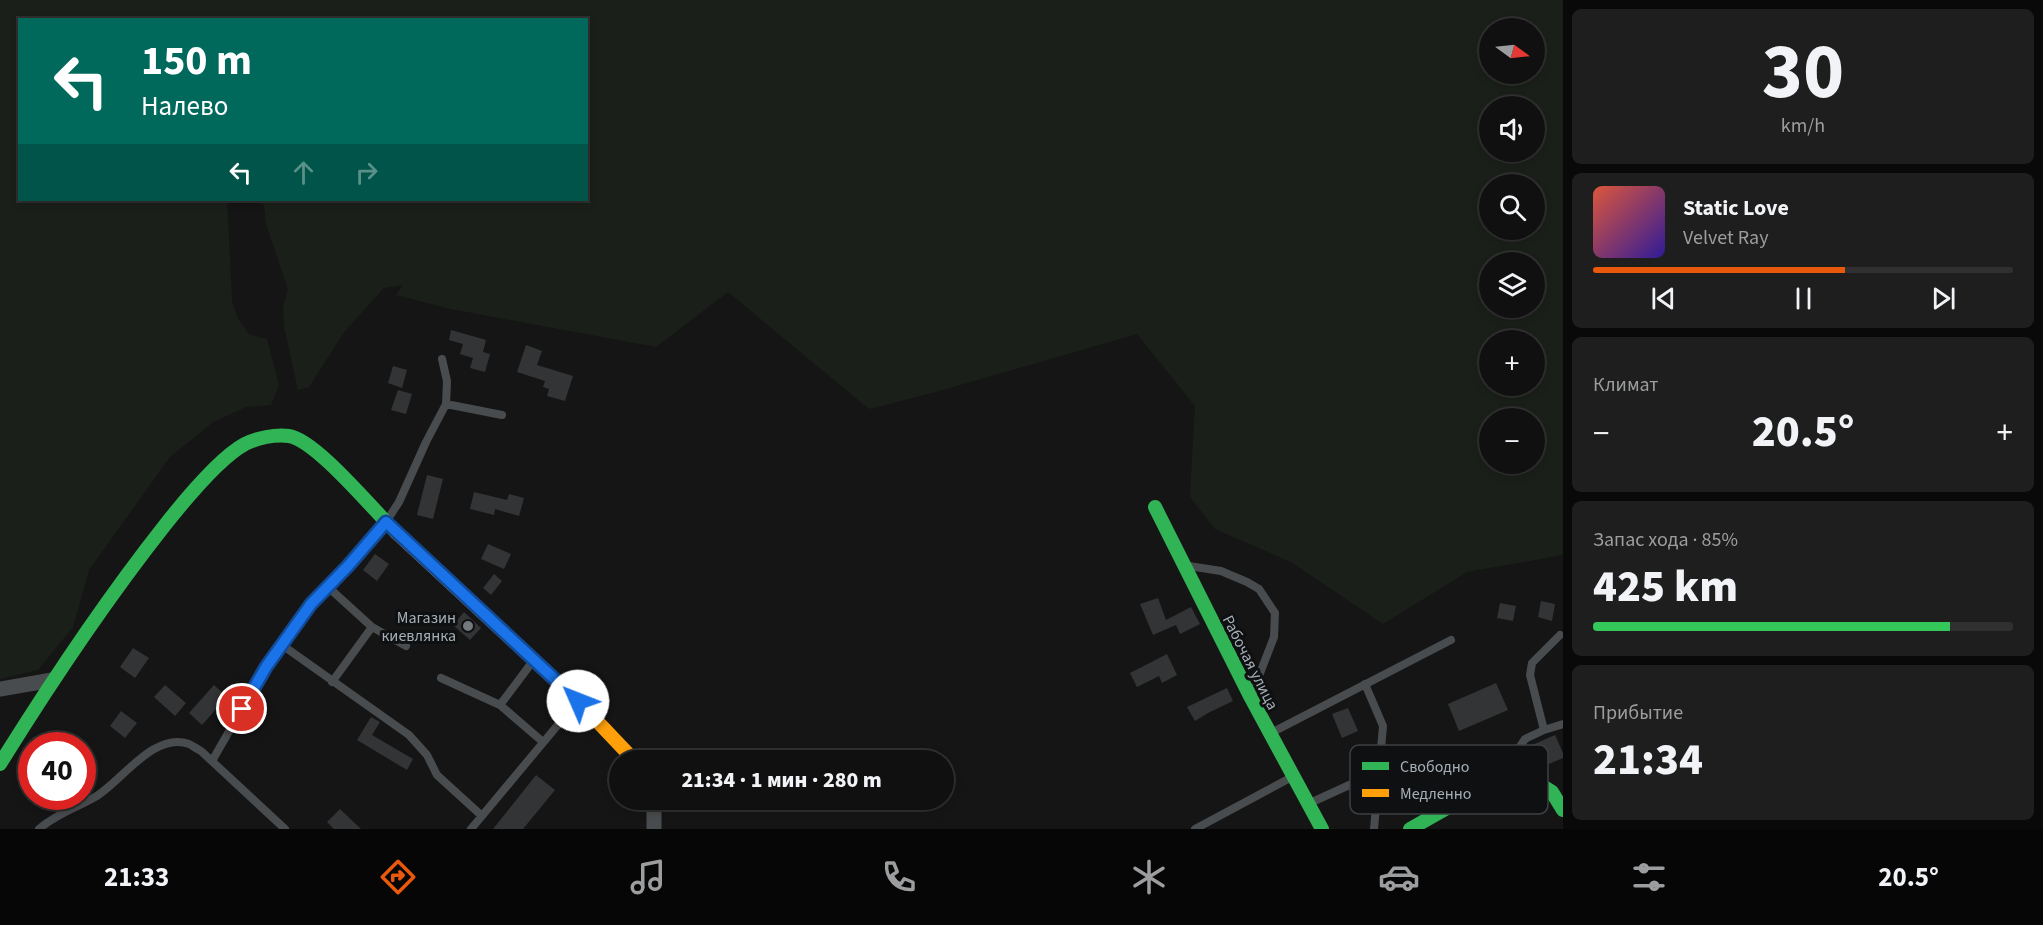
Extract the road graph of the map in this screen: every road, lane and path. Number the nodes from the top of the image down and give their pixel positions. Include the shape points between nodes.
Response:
1 (442, 359) dead end
2 (446, 404) junction
3 (502, 415) dead end
4 (1155, 507) dead end
5 (386, 522) junction
6 (1184, 566) junction
7 (328, 587) junction
8 (372, 627) junction
9 (1560, 635) dead end
10 (1452, 640) dead end
11 (282, 645) junction
12 (406, 646) dead end
13 (534, 658) junction
14 (441, 678) dead end
15 (52, 680) junction
16 (332, 682) junction
17 (1365, 684) junction
18 (0, 689) edge
19 (1251, 698) junction
20 (578, 701) junction
21 (500, 705) junction
22 (1563, 724) edge
23 (1544, 730) junction
24 (1269, 734) junction
25 (543, 742) junction
26 (1382, 745) edge
27 (1521, 745) edge
28 (625, 750) edge
29 (212, 761) junction
30 (0, 764) edge
31 (1294, 776) junction
32 (1350, 785) edge
33 (1548, 789) edge
34 (1308, 804) junction
35 (654, 810) edge
36 (1563, 810) edge
37 (1376, 814) edge
38 (1437, 814) edge
39 (482, 816) junction
40 (39, 829) edge
41 (285, 829) edge
42 (471, 829) edge
43 (654, 829) edge
44 (1195, 829) edge
45 (1322, 829) edge
46 (1374, 829) edge
47 (1410, 829) edge

1 - 2 lane via 447,381
2 - 3 lane
2 - 5 lane
4 - 6 street, Рабочая улица
5 - 7 lane
5 - 13 street
5 - 15 street via 304,442 290,436 273,436 245,444 213,470 172,515
6 - 19 street, Рабочая улица
6 - 19 lane via 1221,571 1247,582 1259,589 1275,613 1274,637
7 - 8 lane
7 - 11 lane
8 - 12 lane
8 - 16 lane
9 - 23 lane via 1532,663 1530,675
10 - 17 lane
11 - 16 lane
11 - 29 lane
13 - 20 street
13 - 21 lane
14 - 21 lane
15 - 18 street
15 - 30 street
16 - 39 lane via 409,735 428,755 437,775
17 - 24 lane
17 - 26 lane via 1383,726
19 - 24 street, Рабочая улица
20 - 25 lane
20 - 28 street
21 - 25 lane
22 - 23 lane
23 - 27 lane
24 - 31 street, Рабочая улица
25 - 39 lane
29 - 40 lane via 188,744 160,746 108,788
29 - 41 lane
31 - 34 street, Рабочая улица
31 - 44 lane
32 - 34 lane
33 - 36 street
34 - 45 street, Рабочая улица
35 - 43 street
37 - 46 lane
38 - 47 street
39 - 42 lane

